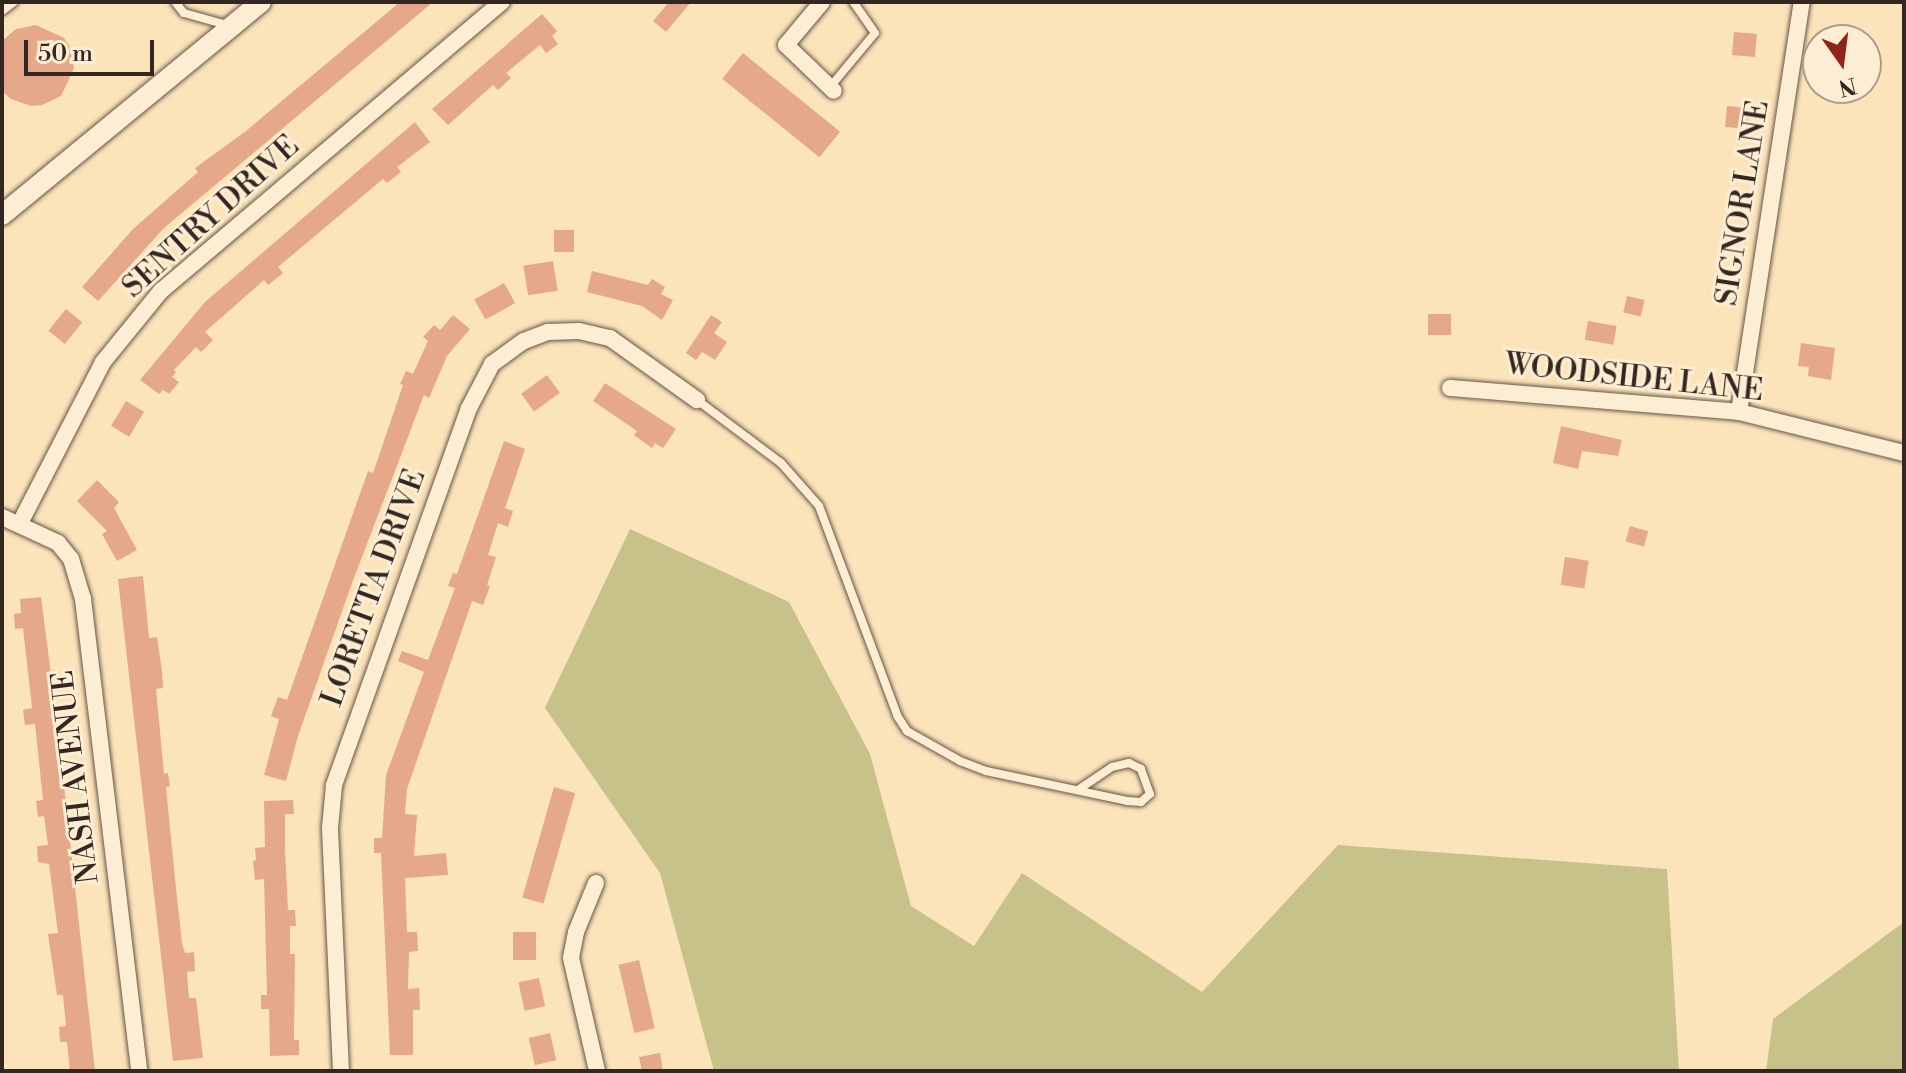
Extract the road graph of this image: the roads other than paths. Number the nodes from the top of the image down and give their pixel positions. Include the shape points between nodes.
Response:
1 (14, 2) edge
2 (175, 2) edge
3 (261, 2) edge
4 (502, 2) edge
5 (822, 2) edge
6 (853, 2) edge
7 (1802, 2) edge
8 (2, 11) edge
9 (232, 26) junction
10 (832, 89) joint
11 (2, 215) edge
12 (1450, 388) dead end
13 (697, 400) joint
14 (1739, 412) junction
15 (1904, 453) edge
16 (2, 517) edge
17 (20, 523) junction
18 (1079, 789) junction
19 (596, 883) dead end
20 (139, 1071) edge
21 (341, 1071) edge
22 (597, 1071) edge

1 - 8 lane
2 - 9 lane via 184,13
3 - 9 street
4 - 17 street, SENTRY DRIVE via 161,291 103,362
5 - 10 street via 786,45
6 - 10 lane via 875,33
7 - 14 street, SIGNOR LANE
9 - 11 street
12 - 14 street, WOODSIDE LANE
13 - 18 lane via 781,463 819,506 901,725 932,747 986,771
13 - 21 street, LORETTA DRIVE via 610,338 579,331 548,332 524,341 492,364 468,410 334,785 330,828
14 - 15 street, WOODSIDE LANE
16 - 17 street, NASH AVENUE
17 - 20 street, NASH AVENUE via 58,543 71,559 83,599
18 - 18 lane via 1141,802 1150,794 1141,769 1129,763 1112,767
19 - 22 street via 571,958

